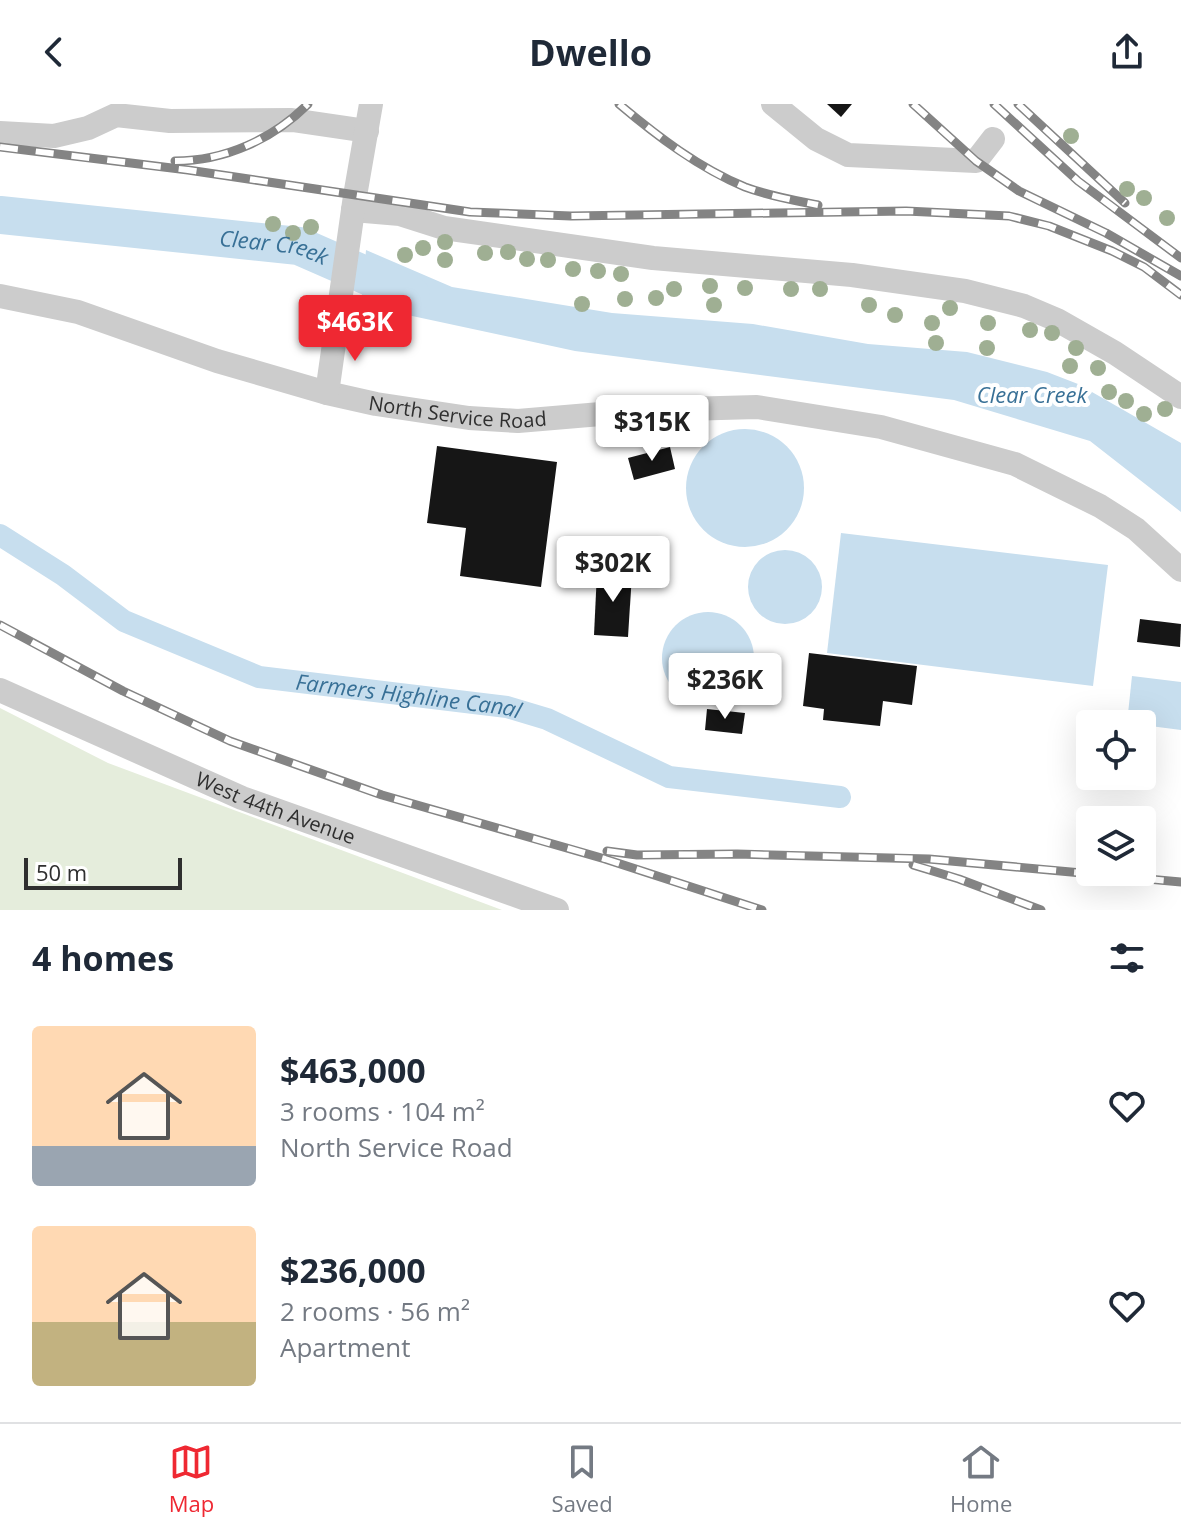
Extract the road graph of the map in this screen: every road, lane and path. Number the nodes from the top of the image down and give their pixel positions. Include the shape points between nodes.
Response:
1 (371, 104) edge
2 (773, 104) edge
3 (367, 131) junction
4 (0, 133) edge
5 (993, 139) dead end
6 (352, 221) junction
7 (0, 296) edge
8 (327, 393) junction
9 (1181, 397) edge
10 (1181, 570) edge
11 (0, 690) edge
12 (557, 910) edge

1 - 3 street
2 - 5 street via 816,139 848,155 976,161
3 - 4 street via 292,120 170,121 116,115 54,136
3 - 6 street
6 - 8 street
6 - 9 street via 400,214 444,228 653,258 852,275 965,291 1057,320
7 - 8 street, North Service Road via 78,312
8 - 10 street, North Service Road via 469,418 518,421 757,407 881,427 1015,464 1100,506 1136,529
11 - 12 street, West 44th Avenue via 242,798

